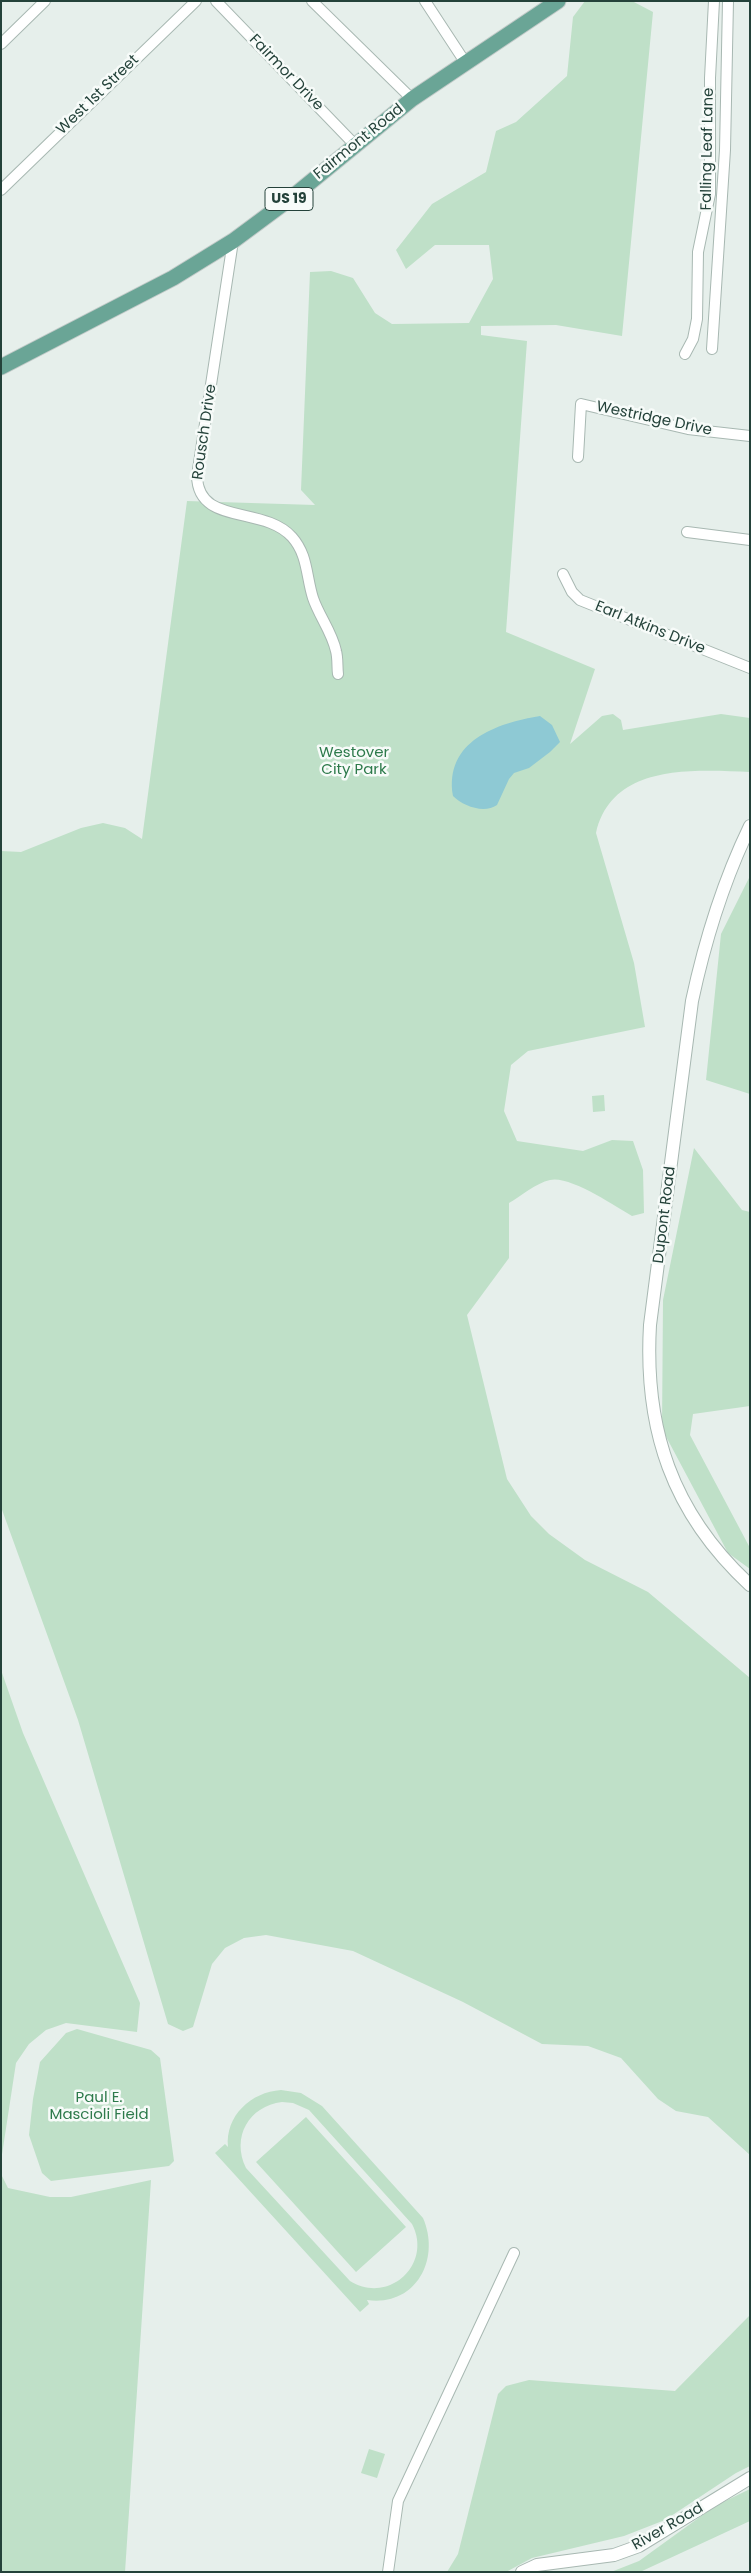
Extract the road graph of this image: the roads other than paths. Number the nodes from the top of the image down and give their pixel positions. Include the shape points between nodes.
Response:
1 (45, 1) edge
2 (196, 1) edge
3 (216, 1) edge
4 (312, 1) edge
5 (425, 1) edge
6 (558, 1) edge
7 (714, 1) edge
8 (728, 1) edge
9 (1, 44) edge
10 (465, 62) junction
11 (412, 99) junction
12 (356, 146) junction
13 (1, 190) edge
14 (233, 241) junction
15 (712, 349) dead end
16 (685, 354) dead end
17 (1, 367) edge
18 (750, 436) edge
19 (578, 457) dead end
20 (687, 532) dead end
21 (750, 540) edge
22 (563, 574) dead end
23 (750, 668) edge
24 (338, 674) dead end
25 (750, 826) edge
26 (750, 1585) edge
27 (514, 2254) dead end
28 (750, 2478) edge
29 (388, 2572) edge
30 (522, 2572) edge

1 - 9 street
2 - 13 street, West 1st Street
3 - 12 street, Fairmor Drive
4 - 11 street
5 - 10 street
6 - 10 main road, Fairmont Road / US 19
7 - 16 street, Falling Leaf Lane via 710,194 698,252 697,319 693,339
8 - 15 street via 724,150
10 - 11 main road, Fairmont Road / US 19
11 - 12 main road, Fairmont Road / US 19
12 - 14 main road, Fairmont Road / US 19
14 - 17 main road, Fairmont Road / US 19 via 173,278
14 - 24 street, Rousch Drive via 197,489 215,509 257,517 292,537 307,563 314,599 336,651
18 - 19 street, Westridge Drive via 688,429 581,404
20 - 21 street
22 - 23 street, Earl Atkins Drive via 580,600
25 - 26 street, Dupont Road via 716,908 692,1001 651,1317 648,1365 660,1443 678,1490 707,1538
27 - 29 street via 398,2501
28 - 30 street, River Road via 639,2546 614,2555 537,2565

